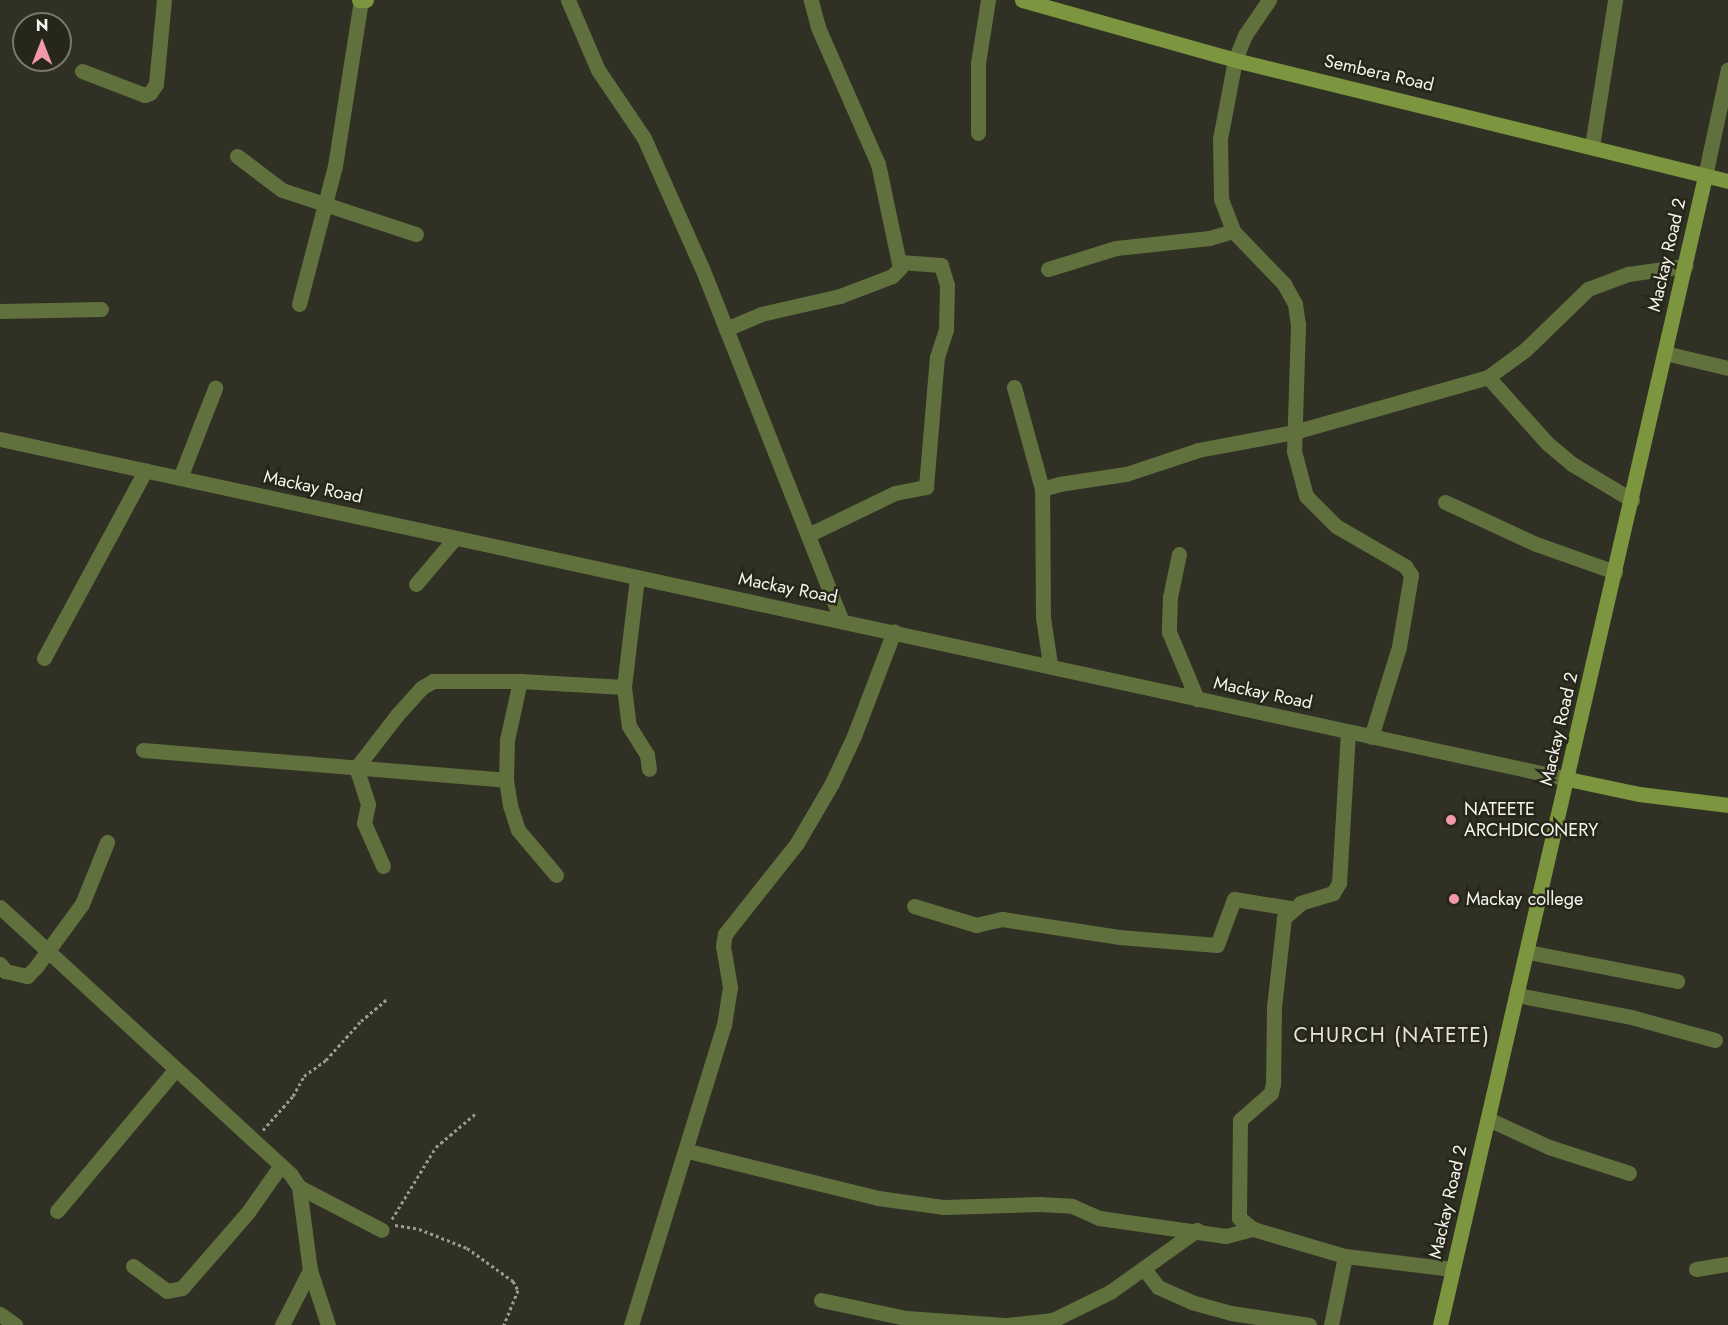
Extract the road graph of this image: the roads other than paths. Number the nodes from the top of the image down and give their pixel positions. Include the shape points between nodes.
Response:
1 (164, 0) edge
2 (360, 0) edge
3 (366, 0) edge
4 (568, 0) edge
5 (811, 0) edge
6 (988, 0) edge
7 (1022, 0) edge
8 (1269, 0) edge
9 (1616, 0) edge
10 (1235, 60) junction
11 (1728, 69) edge
12 (82, 71) dead end
13 (978, 133) dead end
14 (1592, 146) junction
15 (237, 156) dead end
16 (1705, 176) junction
17 (1728, 181) edge
18 (327, 204) junction
19 (1233, 231) junction
20 (416, 234) dead end
21 (900, 262) junction
22 (1684, 266) junction
23 (1048, 269) dead end
24 (299, 304) dead end
25 (101, 309) dead end
26 (0, 311) edge
27 (726, 329) junction
28 (1665, 353) junction
29 (1728, 368) edge
30 (1488, 377) junction
31 (1014, 387) dead end
32 (215, 388) dead end
33 (1294, 432) junction
34 (0, 439) edge
35 (145, 471) junction
36 (180, 478) junction
37 (1041, 489) junction
38 (1632, 500) junction
39 (1445, 502) dead end
40 (808, 535) junction
41 (455, 538) junction
42 (1179, 554) dead end
43 (1615, 572) junction
44 (637, 578) junction
45 (416, 584) dead end
46 (841, 618) junction
47 (894, 631) junction
48 (44, 658) dead end
49 (1050, 664) junction
50 (520, 681) junction
51 (624, 687) junction
52 (1197, 699) junction
53 (1348, 732) junction
54 (1371, 737) junction
55 (143, 750) dead end
56 (356, 768) junction
57 (649, 769) dead end
58 (1568, 779) junction
59 (506, 780) junction
60 (1728, 804) edge
61 (107, 842) dead end
62 (383, 866) dead end
63 (556, 874) dead end
64 (914, 906) dead end
65 (0, 907) edge
66 (1290, 908) junction
67 (1528, 952) junction
68 (48, 953) junction
69 (0, 964) edge
70 (1677, 981) dead end
71 (1517, 996) junction
72 (1715, 1040) dead end
73 (175, 1070) junction
74 (1488, 1119) junction
75 (688, 1151) junction
76 (281, 1165) junction
77 (1629, 1173) dead end
78 (299, 1187) junction
79 (57, 1211) dead end
80 (1253, 1229) junction
81 (382, 1230) dead end
82 (1197, 1230) junction
83 (1345, 1256) junction
84 (1728, 1264) edge
85 (133, 1266) dead end
86 (1144, 1269) junction
87 (1452, 1269) junction
88 (1696, 1269) dead end
89 (310, 1270) junction
90 (821, 1300) dead end
91 (0, 1314) edge
92 (15, 1325) edge
93 (282, 1325) edge
94 (328, 1325) edge
95 (631, 1325) edge
96 (1006, 1325) edge
97 (1309, 1325) edge
98 (1331, 1325) edge
99 (1440, 1325) edge

1 - 12 street via 156,84 150,93 145,95
2 - 3 street
2 - 18 street
4 - 27 street via 598,70 644,138
5 - 21 street via 818,27 878,164
6 - 13 street via 978,63
7 - 10 street, Sembera Road
8 - 10 street via 1245,35
9 - 14 street
10 - 14 street, Sembera Road
10 - 19 street via 1220,154 1221,199
11 - 16 street
14 - 16 street, Sembera Road
15 - 18 street via 282,190
16 - 17 street, Sembera Road
16 - 22 street, Mackay Road 2
18 - 20 street
18 - 24 street
19 - 23 street via 1209,238 1116,248
19 - 33 street via 1284,284 1295,304 1298,383
21 - 27 street via 899,271 882,280 840,296 761,314
21 - 40 street via 941,265 947,285 946,330 938,357 926,487 895,493
22 - 28 street, Mackay Road 2
22 - 30 street via 1628,274 1588,289 1525,350
25 - 26 street
27 - 40 street
28 - 29 street
28 - 38 street, Mackay Road 2
30 - 33 street
30 - 38 street via 1547,443 1572,464
31 - 37 street
32 - 36 street
33 - 37 street via 1198,450 1126,474
33 - 54 street via 1297,470 1306,496 1336,526 1405,566 1411,575 1399,647
34 - 35 street, Mackay Road
35 - 36 street, Mackay Road
35 - 48 street
36 - 41 street, Mackay Road
37 - 49 street via 1043,616
38 - 43 street, Mackay Road 2
39 - 43 street via 1536,544
40 - 46 street
41 - 44 street, Mackay Road
41 - 45 street
42 - 52 street via 1168,622 1172,644
43 - 58 street, Mackay Road 2
44 - 46 street, Mackay Road
44 - 51 street
46 - 47 street, Mackay Road
47 - 49 street, Mackay Road
47 - 75 street via 832,783 797,843 725,934 729,1002
49 - 52 street, Mackay Road
50 - 51 street
50 - 56 street via 433,681 421,688 397,715
50 - 59 street via 507,740
51 - 57 street via 629,726 647,755
52 - 53 street, Mackay Road
53 - 54 street, Mackay Road
53 - 66 street via 1340,883 1333,893
54 - 58 street, Mackay Road
55 - 56 street
56 - 59 street
56 - 62 street via 368,804 364,823
58 - 60 street via 1639,794
58 - 67 street, Mackay Road 2
59 - 63 street via 518,830
61 - 68 street via 82,904
64 - 66 street via 976,925 1002,919 1119,937 1217,945 1234,899
65 - 68 street
66 - 80 street via 1284,918 1279,950 1271,1093 1242,1116 1239,1125 1239,1218
67 - 70 street
67 - 71 street, Mackay Road 2
68 - 69 street via 27,976 5,971
68 - 73 street
71 - 72 street via 1631,1017
71 - 74 street, Mackay Road 2
73 - 76 street
73 - 79 street
74 - 77 street via 1549,1147
74 - 87 street, Mackay Road 2
75 - 82 street via 878,1198 944,1207 1072,1206 1099,1218
75 - 95 street
76 - 78 street
76 - 85 street via 248,1212 182,1288 167,1292
78 - 81 street
78 - 89 street
80 - 82 street via 1226,1236
80 - 83 street
82 - 86 street
83 - 87 street
83 - 98 street
84 - 88 street
86 - 96 street via 1110,1292 1053,1320
86 - 97 street via 1158,1287 1191,1302 1231,1313
87 - 99 street, Mackay Road 2
89 - 93 street
89 - 94 street
90 - 96 street via 906,1318
91 - 92 street

